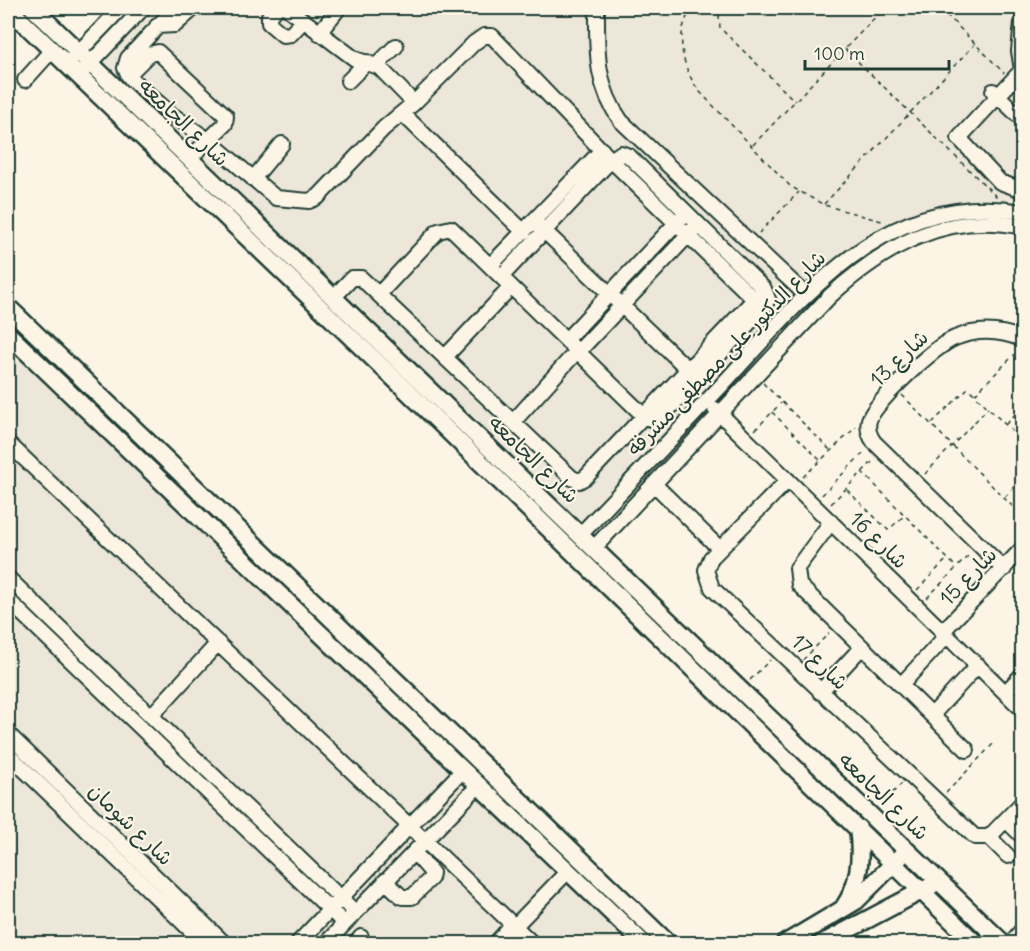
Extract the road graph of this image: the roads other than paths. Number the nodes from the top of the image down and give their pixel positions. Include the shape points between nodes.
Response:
1 (8, 8) edge
2 (33, 8) edge
3 (121, 8) edge
4 (143, 8) edge
5 (175, 8) edge
6 (194, 8) edge
7 (277, 8) edge
8 (287, 8) edge
9 (339, 8) edge
10 (597, 8) edge
11 (131, 20) junction
12 (303, 21) junction
13 (1022, 23) edge
14 (153, 31) junction
15 (320, 33) junction
16 (396, 45) dead end
17 (52, 50) junction
18 (85, 57) junction
19 (372, 64) junction
20 (73, 70) junction
21 (1022, 70) edge
22 (128, 75) junction
23 (26, 80) dead end
24 (348, 81) dead end
25 (994, 92) junction
26 (414, 103) junction
27 (402, 113) junction
28 (1023, 119) edge
29 (208, 140) junction
30 (282, 144) dead end
31 (607, 155) junction
32 (189, 158) junction
33 (253, 179) junction
34 (1023, 190) edge
35 (1016, 211) edge
36 (686, 212) junction
37 (676, 223) junction
38 (699, 224) junction
39 (1023, 227) edge
40 (534, 228) junction
41 (688, 235) junction
42 (490, 266) junction
43 (506, 282) junction
44 (378, 294) junction
45 (609, 294) junction
46 (806, 295) junction
47 (334, 297) junction
48 (761, 299) junction
49 (622, 306) junction
50 (8, 307) edge
51 (8, 334) edge
52 (1023, 339) edge
53 (566, 340) junction
54 (578, 351) junction
55 (445, 357) junction
56 (693, 374) junction
57 (410, 382) junction
58 (707, 401) junction
59 (721, 414) junction
60 (644, 416) junction
61 (513, 422) junction
62 (8, 443) edge
63 (791, 483) junction
64 (654, 485) junction
65 (822, 514) junction
66 (580, 535) junction
67 (594, 548) junction
68 (720, 549) junction
69 (1023, 549) edge
70 (1004, 568) junction
71 (8, 578) edge
72 (8, 600) edge
73 (945, 633) junction
74 (218, 643) junction
75 (862, 647) junction
76 (978, 665) junction
77 (1023, 675) edge
78 (900, 684) junction
79 (820, 692) junction
80 (1006, 692) junction
81 (1022, 706) edge
82 (932, 715) junction
83 (151, 716) junction
84 (8, 734) edge
85 (180, 745) junction
86 (968, 750) dead end
87 (8, 754) edge
88 (170, 755) junction
89 (476, 757) junction
90 (463, 770) junction
91 (492, 771) junction
92 (46, 781) junction
93 (219, 782) junction
94 (479, 785) junction
95 (209, 793) junction
96 (1023, 803) edge
97 (1006, 820) junction
98 (410, 827) junction
99 (858, 828) junction
100 (1023, 836) edge
101 (989, 837) junction
102 (425, 841) junction
103 (907, 850) junction
104 (414, 852) junction
105 (1008, 856) dead end
106 (894, 864) junction
107 (568, 871) junction
108 (937, 879) junction
109 (385, 882) junction
110 (923, 892) junction
111 (341, 898) junction
112 (625, 901) junction
113 (330, 909) junction
114 (355, 912) junction
115 (840, 913) junction
116 (613, 914) junction
117 (344, 923) junction
118 (514, 925) junction
119 (1023, 930) edge
120 (207, 939) edge
121 (225, 944) edge
122 (297, 944) edge
123 (325, 944) edge
124 (495, 944) edge
125 (533, 944) edge
126 (644, 944) edge
127 (669, 944) edge
128 (784, 944) edge
129 (820, 944) edge
130 (976, 944) edge
131 (1004, 944) edge
132 (1010, 944) edge

1 - 17 main road, شارع الجامعه
2 - 18 main road, شارع الجامعه
3 - 18 street
4 - 11 street
5 - 14 street
6 - 14 street via 175,26
7 - 12 street via 269,16 269,23 283,35 291,34
8 - 12 street
9 - 15 street
10 - 46 street via 599,77 611,108
11 - 14 street
11 - 18 street
12 - 15 street
13 - 21 street
14 - 22 street via 126,61
15 - 19 street via 355,59
16 - 19 street
17 - 20 main road, شارع الجامعه
17 - 23 street
18 - 20 street
18 - 32 main road, شارع الجامعه
19 - 24 street
19 - 26 street
20 - 57 main road, شارع الجامعه
21 - 25 street
22 - 29 street via 171,114
22 - 29 street via 149,54 161,54 226,116 225,124
25 - 28 street
25 - 34 street via 961,133 959,141 1000,182
26 - 27 street
26 - 31 street via 474,43 492,36
27 - 33 street via 315,199 279,200
27 - 40 street
29 - 32 street
29 - 33 street
30 - 33 street
31 - 36 street via 626,154
31 - 37 street
31 - 40 street
32 - 47 main road, شارع الجامعه
35 - 46 street, شارع الدكتور على مصطفى مشرفه via 960,210 906,224 860,249
36 - 37 street
36 - 38 street
37 - 41 street
37 - 45 street
38 - 41 street
38 - 48 street
39 - 59 street, شارع الدكتور على مصطفى مشرفه via 963,225 936,230 889,249 830,296
40 - 42 street
40 - 43 street
40 - 45 street
41 - 48 street
41 - 49 street
42 - 43 street
42 - 44 street via 451,228 442,228
43 - 53 street
43 - 55 street
44 - 47 street via 357,276
44 - 55 street
45 - 49 street
45 - 53 street
46 - 58 street, شارع الدكتور على مصطفى مشرفه
47 - 57 main road, شارع الجامعه
48 - 56 street
49 - 54 street
49 - 56 street
50 - 89 main road
51 - 90 main road
52 - 70 street, شارع 13 via 990,332 952,339 930,353 874,411 868,423 879,446
53 - 54 street
54 - 60 street
54 - 61 street
55 - 61 street
56 - 60 street
57 - 66 main road, شارع الجامعه
57 - 99 main road, شارع الجامعه
58 - 59 street, شارع 16
58 - 66 street, شارع الدكتور على مصطفى مشرفه
59 - 63 street, شارع 16
59 - 64 street, شارع الدكتور على مصطفى مشرفه
60 - 61 street via 579,481
62 - 74 street
63 - 65 street, شارع 16
63 - 68 street, شارع 17
64 - 67 street, شارع الدكتور على مصطفى مشرفه
64 - 68 street
65 - 73 street, شارع 16
65 - 75 street via 797,568 799,585
66 - 67 main road, شارع الجامعه
67 - 103 main road, شارع الجامعه
68 - 79 street, شارع 17 via 708,564 708,583
69 - 70 street, شارع 15
70 - 73 street, شارع 15
71 - 83 street
72 - 88 street
73 - 76 street, شارع 16
73 - 78 street, شارع 15
74 - 83 street
74 - 98 street
75 - 78 street
75 - 79 street
76 - 80 street, شارع 16
76 - 82 street
77 - 80 street
78 - 82 street
79 - 101 street, شارع 17 via 975,837
80 - 81 street, شارع 16
82 - 86 street
83 - 85 street
84 - 92 street, شارع شومان
85 - 88 street
85 - 93 street
87 - 92 street, شارع شومان
88 - 95 street
89 - 90 main road
89 - 91 main road
90 - 94 main road
90 - 98 street
91 - 94 main road
91 - 112 main road
92 - 120 street, شارع شومان
93 - 95 street
93 - 111 street
94 - 102 street
94 - 107 main road
95 - 113 street
96 - 97 street
97 - 100 street
97 - 101 street
98 - 102 street
98 - 111 street
99 - 106 main road, شارع الجامعه
99 - 115 main road via 859,873
101 - 105 street
102 - 104 street
102 - 118 street
103 - 106 main road
103 - 108 main road, شارع الجامعه
104 - 109 street
104 - 109 street via 432,873 431,878 412,897 402,897
106 - 110 main road, شارع الجامعه
106 - 115 main road
107 - 116 main road
107 - 118 street
108 - 110 main road
108 - 131 main road, شارع الجامعه
109 - 114 street
110 - 129 main road
110 - 130 main road, شارع الجامعه
111 - 113 street
111 - 114 street
112 - 116 main road
112 - 127 main road
113 - 117 street
113 - 122 street
114 - 117 street
115 - 128 main road
116 - 126 main road
117 - 123 street
118 - 124 street
118 - 125 street
119 - 132 street
120 - 121 street, شارع شومان

